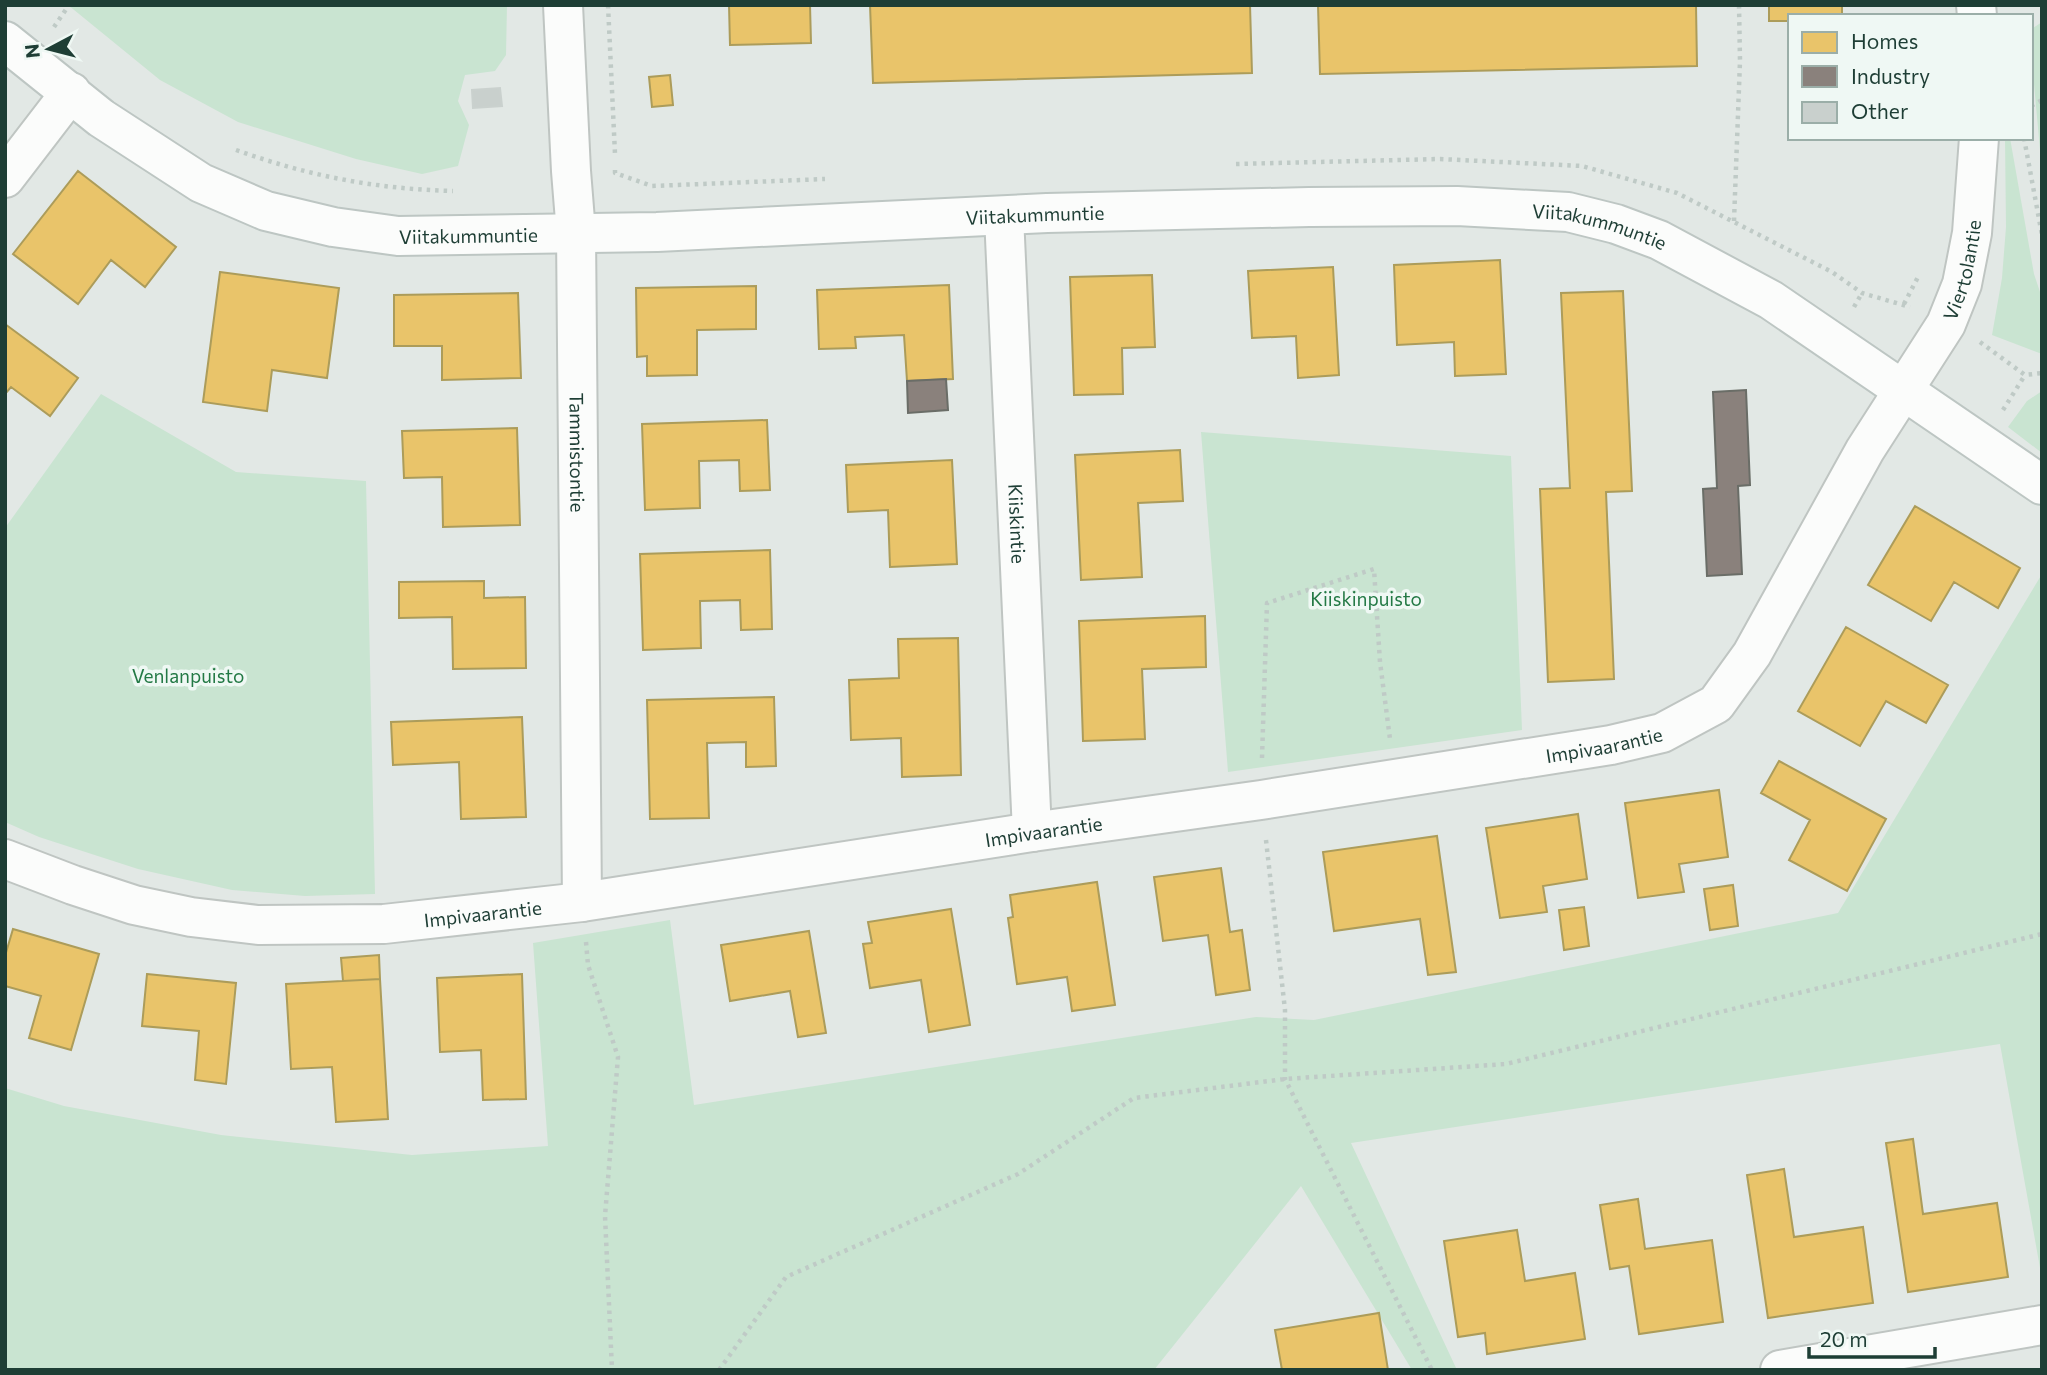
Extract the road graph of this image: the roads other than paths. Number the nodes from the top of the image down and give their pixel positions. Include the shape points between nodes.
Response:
1 (563, 5) edge
2 (5, 41) edge
3 (71, 92) junction
4 (1979, 140) edge
5 (5, 178) edge
6 (1004, 216) junction
7 (576, 233) junction
8 (1903, 390) junction
9 (2042, 485) edge
10 (1032, 832) junction
11 (5, 859) edge
12 (582, 902) junction
13 (2042, 1325) edge
14 (1780, 1370) edge

1 - 7 street, Tammistontie
2 - 3 street, Viitakummuntie
3 - 5 street
3 - 7 street, Viitakummuntie via 101,118 201,183 266,211 398,236
4 - 8 street, Viertolantie via 1972,233 1962,284 1946,324
6 - 7 street, Viitakummuntie
6 - 8 street, Viitakummuntie via 1443,206 1568,212 1659,240 1727,275
6 - 10 street, Kiiskintie
7 - 12 street, Tammistontie
8 - 9 street, Viitakummuntie
8 - 10 street, Impivaarantie via 1752,654 1716,704 1662,733 1396,779
10 - 12 street, Impivaarantie
11 - 12 street, Impivaarantie via 134,905 258,925 384,924
13 - 14 street

